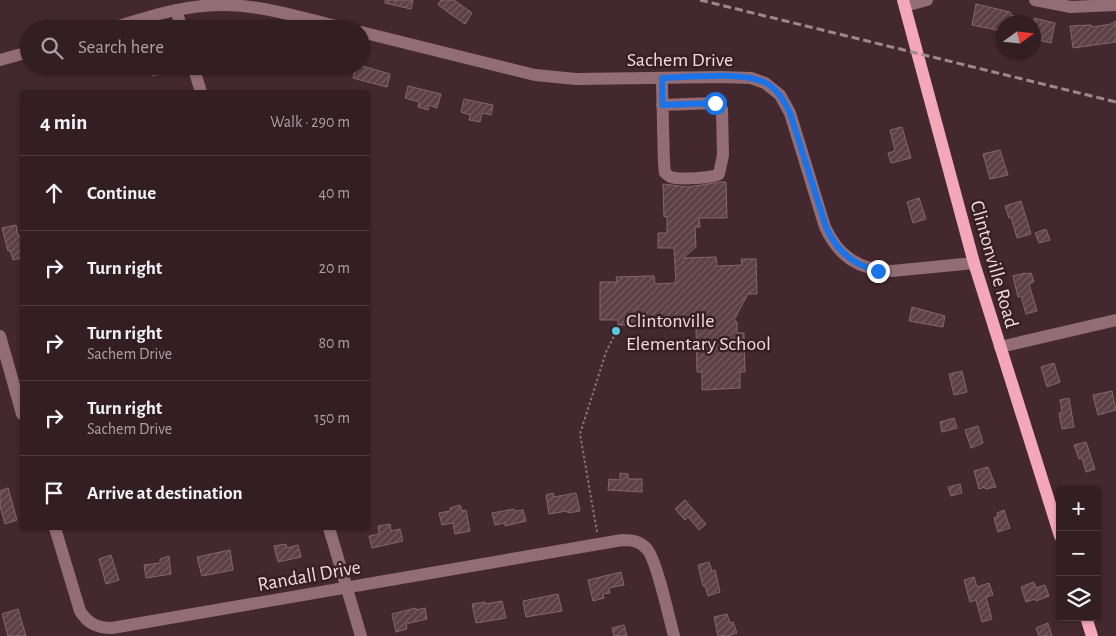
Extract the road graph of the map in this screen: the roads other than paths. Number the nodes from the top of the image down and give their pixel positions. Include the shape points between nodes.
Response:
1 (927, 0) edge
2 (1035, 0) edge
3 (904, 3) edge
4 (1116, 5) edge
5 (176, 10) junction
6 (137, 20) edge
7 (179, 20) edge
8 (312, 20) edge
9 (370, 34) edge
10 (20, 54) edge
11 (0, 60) edge
12 (195, 75) edge
13 (662, 78) junction
14 (199, 90) edge
15 (662, 105) junction
16 (974, 263) junction
17 (1116, 320) edge
18 (1, 342) edge
19 (1000, 347) junction
20 (20, 407) edge
21 (56, 530) edge
22 (330, 530) edge
23 (1058, 531) edge
24 (347, 587) junction
25 (1087, 621) edge
26 (361, 636) edge
27 (674, 636) edge
28 (1092, 636) edge

1 - 3 street
2 - 4 street via 1071,7
3 - 16 main road, Clintonville Road
5 - 6 street
5 - 7 street
5 - 8 street via 205,6 246,7
9 - 13 street, Sachem Drive via 535,75 576,79
10 - 11 street
12 - 14 street
13 - 15 street
13 - 16 street, Sachem Drive via 750,78 773,88 790,113 828,234 836,247 855,263 870,269 892,271
15 - 15 street via 665,173 672,178 719,174 723,155 720,105
16 - 19 main road, Clintonville Road
17 - 19 street
18 - 20 street
19 - 23 main road, Clintonville Road
21 - 24 street, Randall Drive via 80,611 89,622 102,628
22 - 24 street
24 - 26 street
24 - 27 street, Randall Drive via 636,540 648,550 654,564
25 - 28 main road

